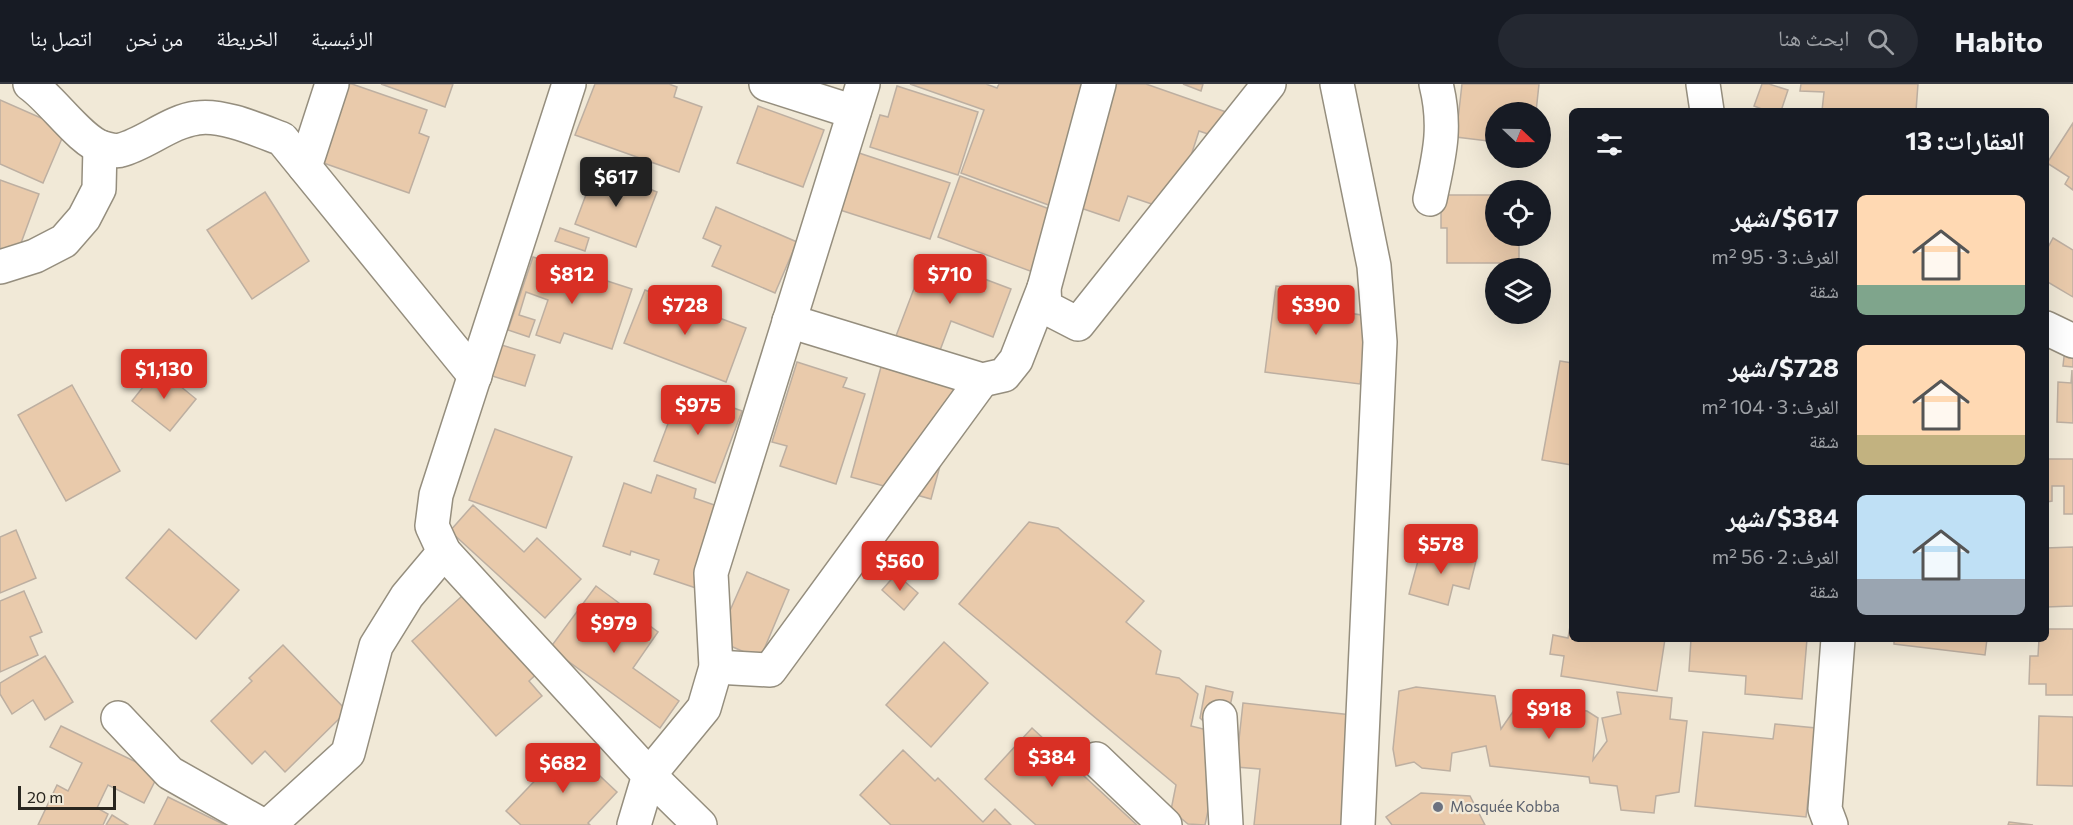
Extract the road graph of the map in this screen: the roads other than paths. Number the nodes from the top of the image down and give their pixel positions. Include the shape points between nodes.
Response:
1 (30, 84) edge
2 (332, 84) edge
3 (569, 84) edge
4 (766, 84) edge
5 (1099, 84) edge
6 (1269, 84) edge
7 (1436, 84) edge
8 (1703, 84) edge
9 (1343, 87) edge
10 (858, 98) edge
11 (1707, 108) edge
12 (100, 147) junction
13 (305, 167) junction
14 (1430, 199) dead end
15 (0, 267) edge
16 (1044, 288) junction
17 (789, 321) junction
18 (2049, 329) edge
19 (2073, 341) edge
20 (475, 376) junction
21 (982, 381) junction
22 (444, 552) junction
23 (1838, 642) edge
24 (716, 667) junction
25 (1220, 717) dead end
26 (118, 718) dead end
27 (1096, 759) dead end
28 (649, 775) junction
29 (262, 825) edge
30 (269, 825) edge
31 (634, 825) edge
32 (700, 825) edge
33 (1165, 825) edge
34 (1226, 825) edge
35 (1358, 825) edge
36 (1831, 825) edge

1 - 12 street
2 - 13 street
3 - 20 street
4 - 10 street
5 - 16 street
6 - 16 street via 1078,324 1045,307
7 - 14 street via 1442,108 1442,143
8 - 11 street
9 - 35 street via 1374,266 1380,342
10 - 17 street
12 - 13 street via 119,151 198,118 235,121 282,139
12 - 15 street via 99,189 84,218 64,241
13 - 20 street
16 - 21 street via 1016,360 1004,375
17 - 21 street
17 - 24 street via 711,573
18 - 19 street
20 - 22 street via 436,495 432,526
21 - 24 street via 770,670
22 - 28 street
22 - 30 street via 407,596 376,645 348,753
23 - 36 street via 1825,809
24 - 28 street via 704,708
25 - 34 street
26 - 29 street via 170,773
27 - 33 street
28 - 31 street
28 - 32 street

